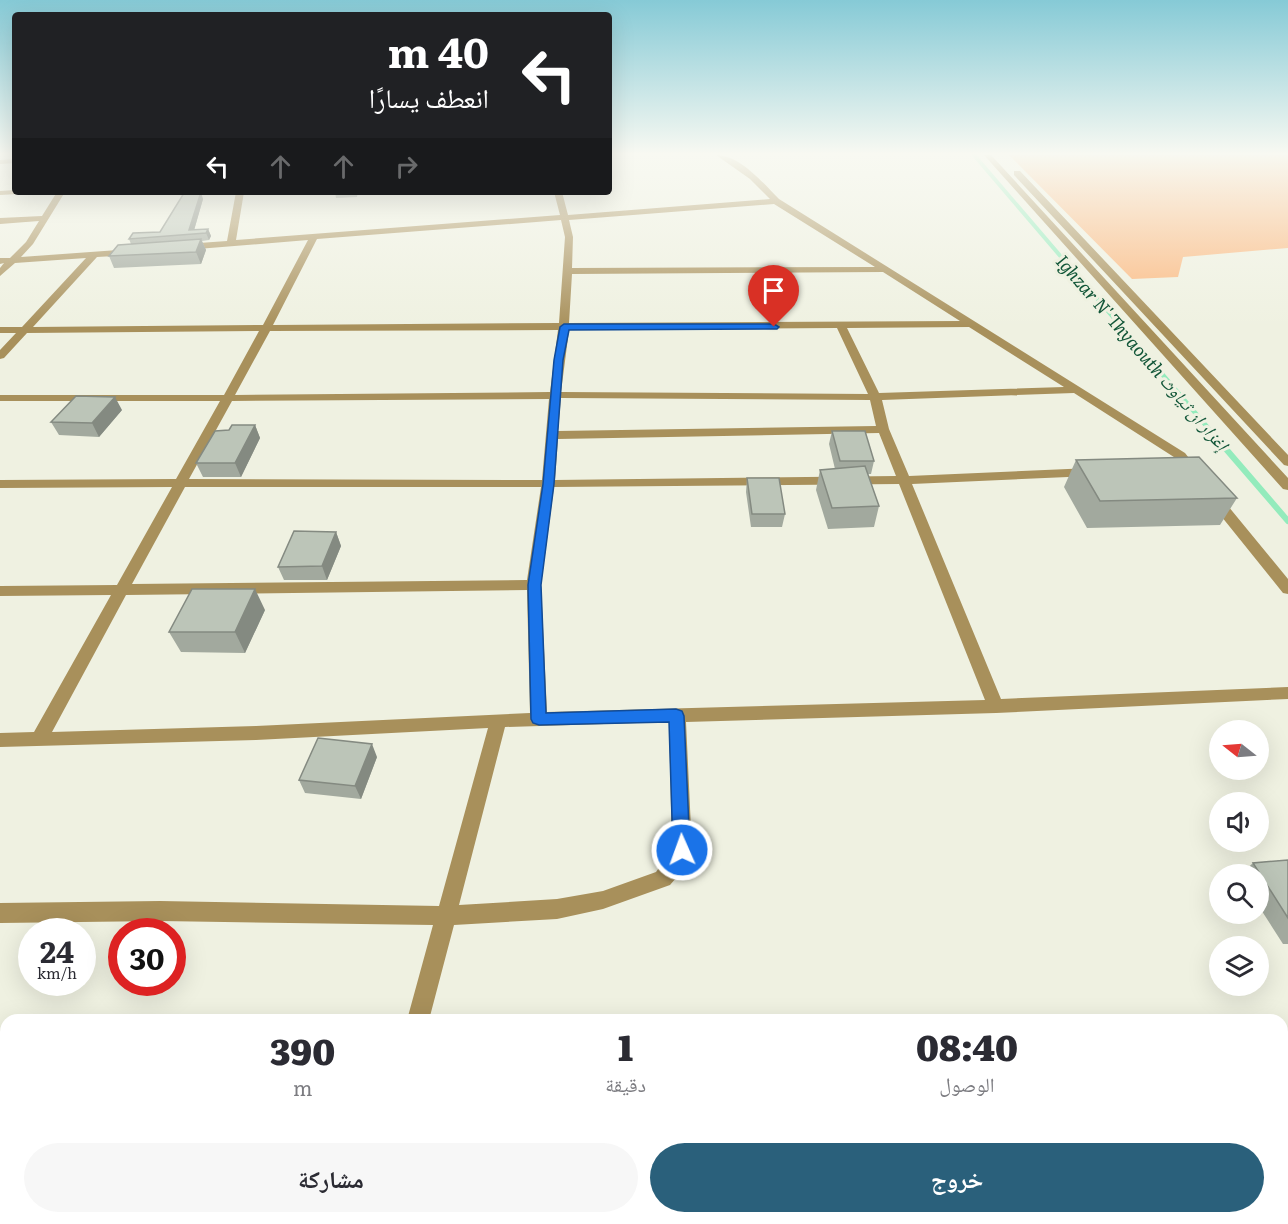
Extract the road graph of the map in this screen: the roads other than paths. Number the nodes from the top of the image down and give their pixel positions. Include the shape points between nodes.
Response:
1 (49, 212) edge
2 (237, 212) edge
3 (564, 212) edge
4 (630, 212) edge
5 (793, 212) edge
6 (1039, 212) edge
7 (1054, 212) edge
8 (566, 217) junction
9 (46, 218) junction
10 (0, 221) edge
11 (314, 237) junction
12 (231, 244) junction
13 (174, 248) edge
14 (140, 251) edge
15 (94, 255) junction
16 (0, 261) edge
17 (14, 261) junction
18 (882, 270) junction
19 (567, 271) junction
20 (0, 273) edge
21 (970, 324) junction
22 (842, 326) junction
23 (564, 327) junction
24 (266, 329) junction
25 (0, 330) edge
26 (25, 330) junction
27 (0, 356) edge
28 (1073, 390) junction
29 (556, 395) junction
30 (228, 397) junction
31 (875, 397) junction
32 (0, 398) edge
33 (883, 429) junction
34 (554, 435) junction
35 (1288, 462) edge
36 (1107, 471) edge
37 (906, 480) junction
38 (180, 482) junction
39 (0, 484) edge
40 (549, 484) junction
41 (1288, 486) edge
42 (534, 585) junction
43 (122, 589) junction
44 (1288, 589) edge
45 (0, 591) edge
46 (1288, 693) edge
47 (996, 706) junction
48 (676, 716) junction
49 (539, 719) junction
50 (498, 722) junction
51 (39, 739) junction
52 (0, 740) edge
53 (0, 913) edge
54 (445, 916) junction
55 (420, 1014) edge

1 - 9 street
2 - 12 street
3 - 8 street
4 - 8 street
5 - 18 street
6 - 41 street
7 - 35 street
8 - 11 street
8 - 19 street
9 - 10 street
9 - 17 street
11 - 12 street
11 - 24 street
12 - 13 street
14 - 15 street
15 - 17 street
15 - 26 street
16 - 17 street
17 - 20 street
18 - 19 street
18 - 21 street
19 - 23 street
21 - 22 street
21 - 28 street
22 - 23 street
22 - 31 street
23 - 24 street
23 - 29 street
24 - 26 street
24 - 30 street
25 - 26 street
26 - 27 street
28 - 31 street
28 - 44 street via 1181,456 1184,468
29 - 30 street
29 - 31 street
29 - 34 street
30 - 32 street
30 - 38 street
31 - 33 street
33 - 34 street
33 - 37 street
34 - 40 street
36 - 37 street
37 - 40 street
37 - 47 street
38 - 39 street
38 - 40 street
38 - 43 street
40 - 42 street
42 - 43 street
42 - 49 street
43 - 45 street
43 - 51 street
46 - 47 street
47 - 48 street
48 - 49 street
48 - 54 street via 682,850 663,879 603,900 568,907
49 - 50 street
50 - 51 street
50 - 54 street
51 - 52 street
53 - 54 street via 160,911
54 - 55 street

